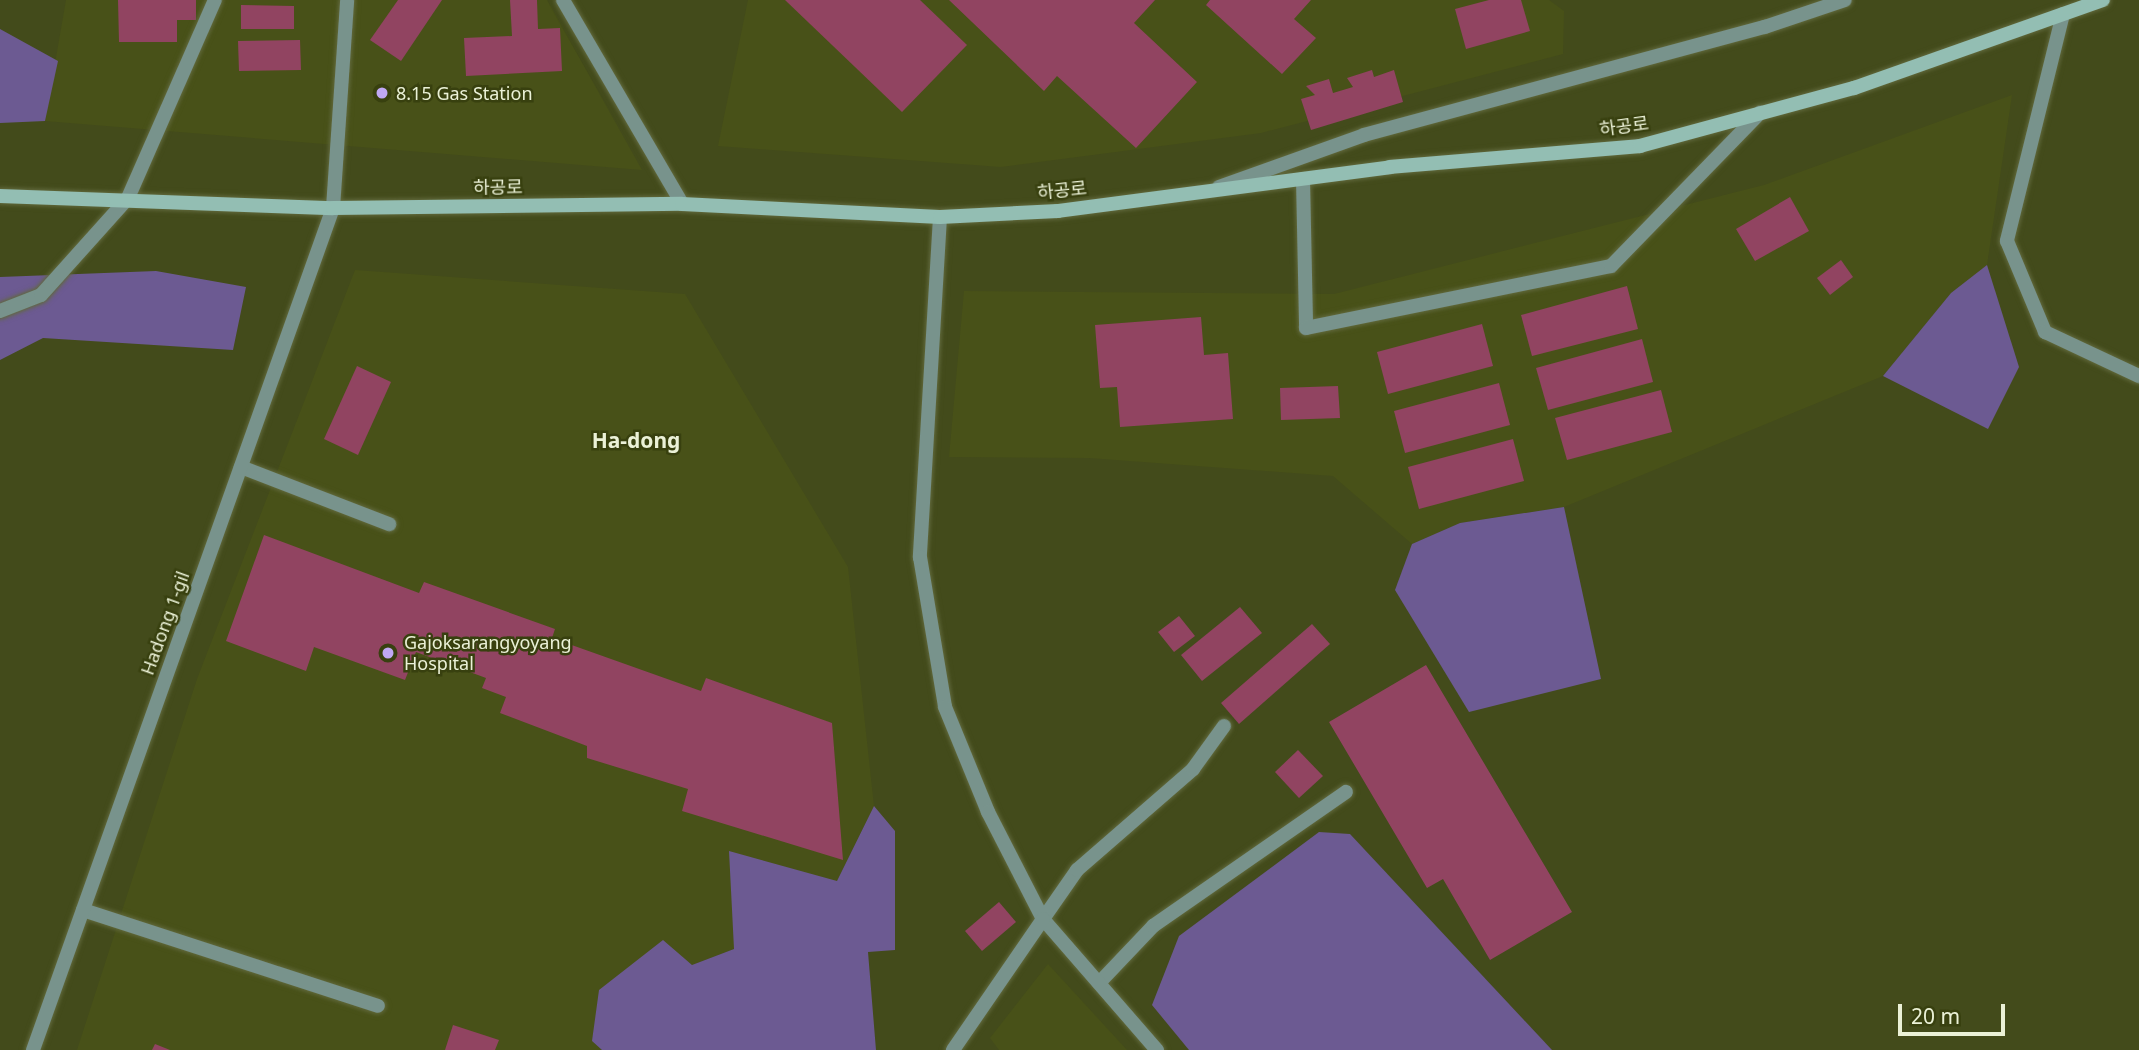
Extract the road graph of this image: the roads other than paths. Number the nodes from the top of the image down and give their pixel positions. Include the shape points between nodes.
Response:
1 (215, 0) edge
2 (347, 0) edge
3 (563, 0) edge
4 (1844, 0) edge
5 (2103, 0) edge
6 (2063, 14) junction
7 (1759, 113) junction
8 (1303, 179) junction
9 (1206, 191) junction
10 (0, 196) edge
11 (128, 198) junction
12 (682, 204) junction
13 (333, 208) junction
14 (940, 217) junction
15 (0, 311) edge
16 (2139, 376) edge
17 (241, 467) junction
18 (389, 524) dead end
19 (1224, 726) dead end
20 (1346, 792) dead end
21 (83, 910) junction
22 (1043, 919) junction
23 (1099, 983) junction
24 (378, 1006) dead end
25 (33, 1050) edge
26 (953, 1050) edge
27 (1157, 1050) edge

1 - 11 street
2 - 13 street, Hadong 1-gil
3 - 12 street
4 - 9 street via 1765,27 1364,135
5 - 6 main road, 하공로
6 - 7 main road, 하공로 via 1854,88
6 - 16 street via 2007,241 2045,332
7 - 8 main road, 하공로 via 1640,146
7 - 8 street via 1611,266 1306,328
8 - 9 main road, 하공로
9 - 14 main road, 하공로 via 1058,211
10 - 11 main road, 하공로
11 - 13 main road, 하공로
11 - 15 street via 41,295
12 - 13 main road, 하공로
12 - 14 main road, 하공로
13 - 17 street, Hadong 1-gil
14 - 22 street via 920,556 945,707 988,812
17 - 18 street
17 - 21 street, Hadong 1-gil
19 - 22 street via 1193,769 1077,870
20 - 23 street via 1153,926
21 - 24 street
21 - 25 street, Hadong 1-gil
22 - 23 street
22 - 26 street
23 - 27 street

